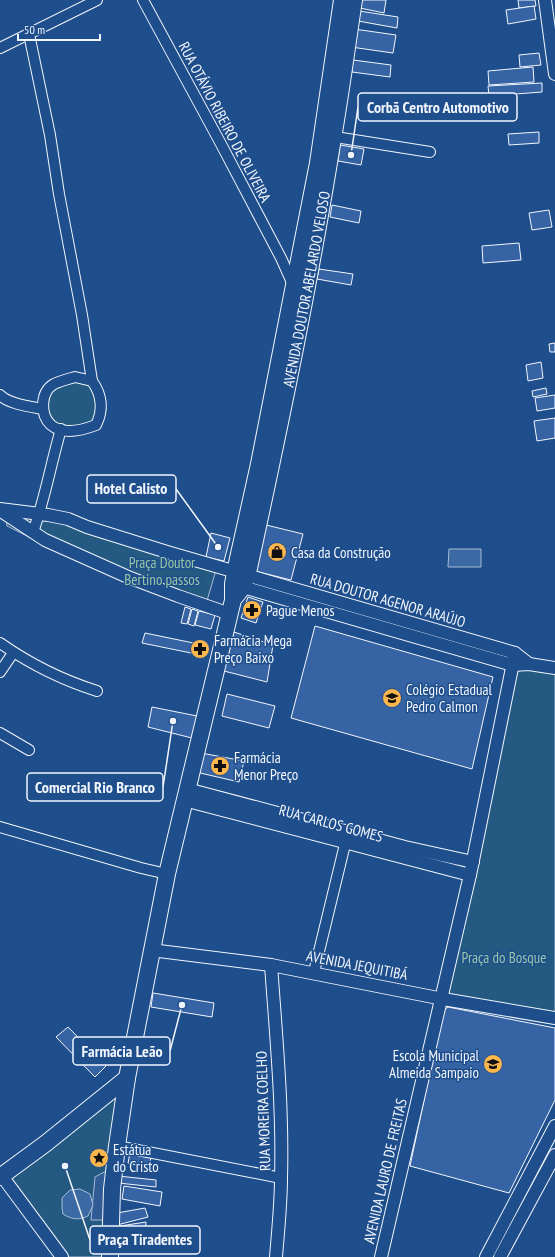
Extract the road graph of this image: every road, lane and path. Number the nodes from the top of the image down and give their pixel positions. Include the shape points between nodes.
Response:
1 (97, 0) edge
2 (143, 0) edge
3 (342, 0) edge
4 (354, 0) edge
5 (545, 0) edge
6 (29, 34) junction
7 (0, 48) edge
8 (555, 74) edge
9 (333, 99) junction
10 (328, 136) junction
11 (430, 152) dead end
12 (281, 258) junction
13 (304, 266) junction
14 (300, 290) junction
15 (92, 381) junction
16 (0, 396) edge
17 (43, 410) junction
18 (61, 429) junction
19 (0, 509) edge
20 (40, 514) junction
21 (33, 532) junction
22 (239, 580) junction
23 (232, 607) junction
24 (0, 644) edge
25 (14, 653) junction
26 (515, 653) junction
27 (530, 664) junction
28 (513, 665) junction
29 (555, 668) edge
30 (0, 672) edge
31 (97, 691) dead end
32 (0, 733) edge
33 (29, 750) dead end
34 (185, 795) junction
35 (0, 828) edge
36 (347, 837) junction
37 (403, 852) junction
38 (472, 862) junction
39 (167, 874) junction
40 (470, 875) junction
41 (151, 950) junction
42 (271, 965) junction
43 (314, 972) junction
44 (442, 999) junction
45 (555, 1018) edge
46 (127, 1078) junction
47 (555, 1126) edge
48 (117, 1146) junction
49 (555, 1155) edge
50 (1, 1176) edge
51 (281, 1178) junction
52 (500, 1229) junction
53 (511, 1235) junction
54 (62, 1257) edge
55 (110, 1257) edge
56 (276, 1257) edge
57 (382, 1257) edge
58 (486, 1257) edge
59 (500, 1257) edge

1 - 6 street
2 - 12 street, RUA OTÁVIO RIBEIRO DE OLIVEIRA
3 - 9 main road, AVENIDA DOUTOR ABELARDO VELOSO
4 - 9 main road, AVENIDA DOUTOR ABELARDO VELOSO
5 - 8 street
6 - 7 street
6 - 15 street via 50,135
9 - 10 main road, AVENIDA DOUTOR ABELARDO VELOSO
10 - 11 street
10 - 13 main road, AVENIDA DOUTOR ABELARDO VELOSO
12 - 13 street
12 - 14 street, RUA OTÁVIO RIBEIRO DE OLIVEIRA
13 - 14 main road, AVENIDA DOUTOR ABELARDO VELOSO
14 - 22 main road, AVENIDA DOUTOR ABELARDO VELOSO
15 - 17 street via 75,378 53,384 43,400
15 - 18 street via 101,399 100,416 96,425 79,430
16 - 17 street
17 - 18 street via 52,425
18 - 20 street
19 - 20 street
19 - 21 street
20 - 21 street
20 - 22 street via 68,519
21 - 23 street via 45,540 128,577 178,596
22 - 23 main road
22 - 26 street, RUA DOUTOR AGENOR ARAÚJO
22 - 28 street, RUA DOUTOR AGENOR ARAÚJO
23 - 34 main road
24 - 25 street
25 - 30 street
25 - 31 street via 53,675
26 - 27 street, RUA DOUTOR AGENOR ARAÚJO
26 - 28 street
27 - 28 street, RUA DOUTOR AGENOR ARAÚJO
27 - 29 street, RUA DOUTOR AGENOR ARAÚJO
28 - 38 street
32 - 33 street
34 - 36 street, RUA CARLOS GOMES
34 - 39 main road
35 - 39 street
36 - 37 street, RUA CARLOS GOMES
36 - 43 street
37 - 38 street, RUA CARLOS GOMES
37 - 40 street, RUA CARLOS GOMES
38 - 40 street
39 - 41 main road
40 - 44 street
41 - 42 street, AVENIDA JEQUITIBÁ
41 - 46 main road
42 - 43 street, AVENIDA JEQUITIBÁ
42 - 51 street, RUA MOREIRA COELHO via 277,1038
43 - 44 street, AVENIDA JEQUITIBÁ
44 - 45 street, AVENIDA JEQUITIBÁ
44 - 57 street, AVENIDA LAURO DE FREITAS
46 - 48 main road
46 - 50 main road
47 - 52 street
48 - 51 street
48 - 55 main road via 112,1189
49 - 53 street
50 - 54 street
51 - 56 street, RUA MOREIRA COELHO
52 - 53 street
52 - 58 street
53 - 59 street

